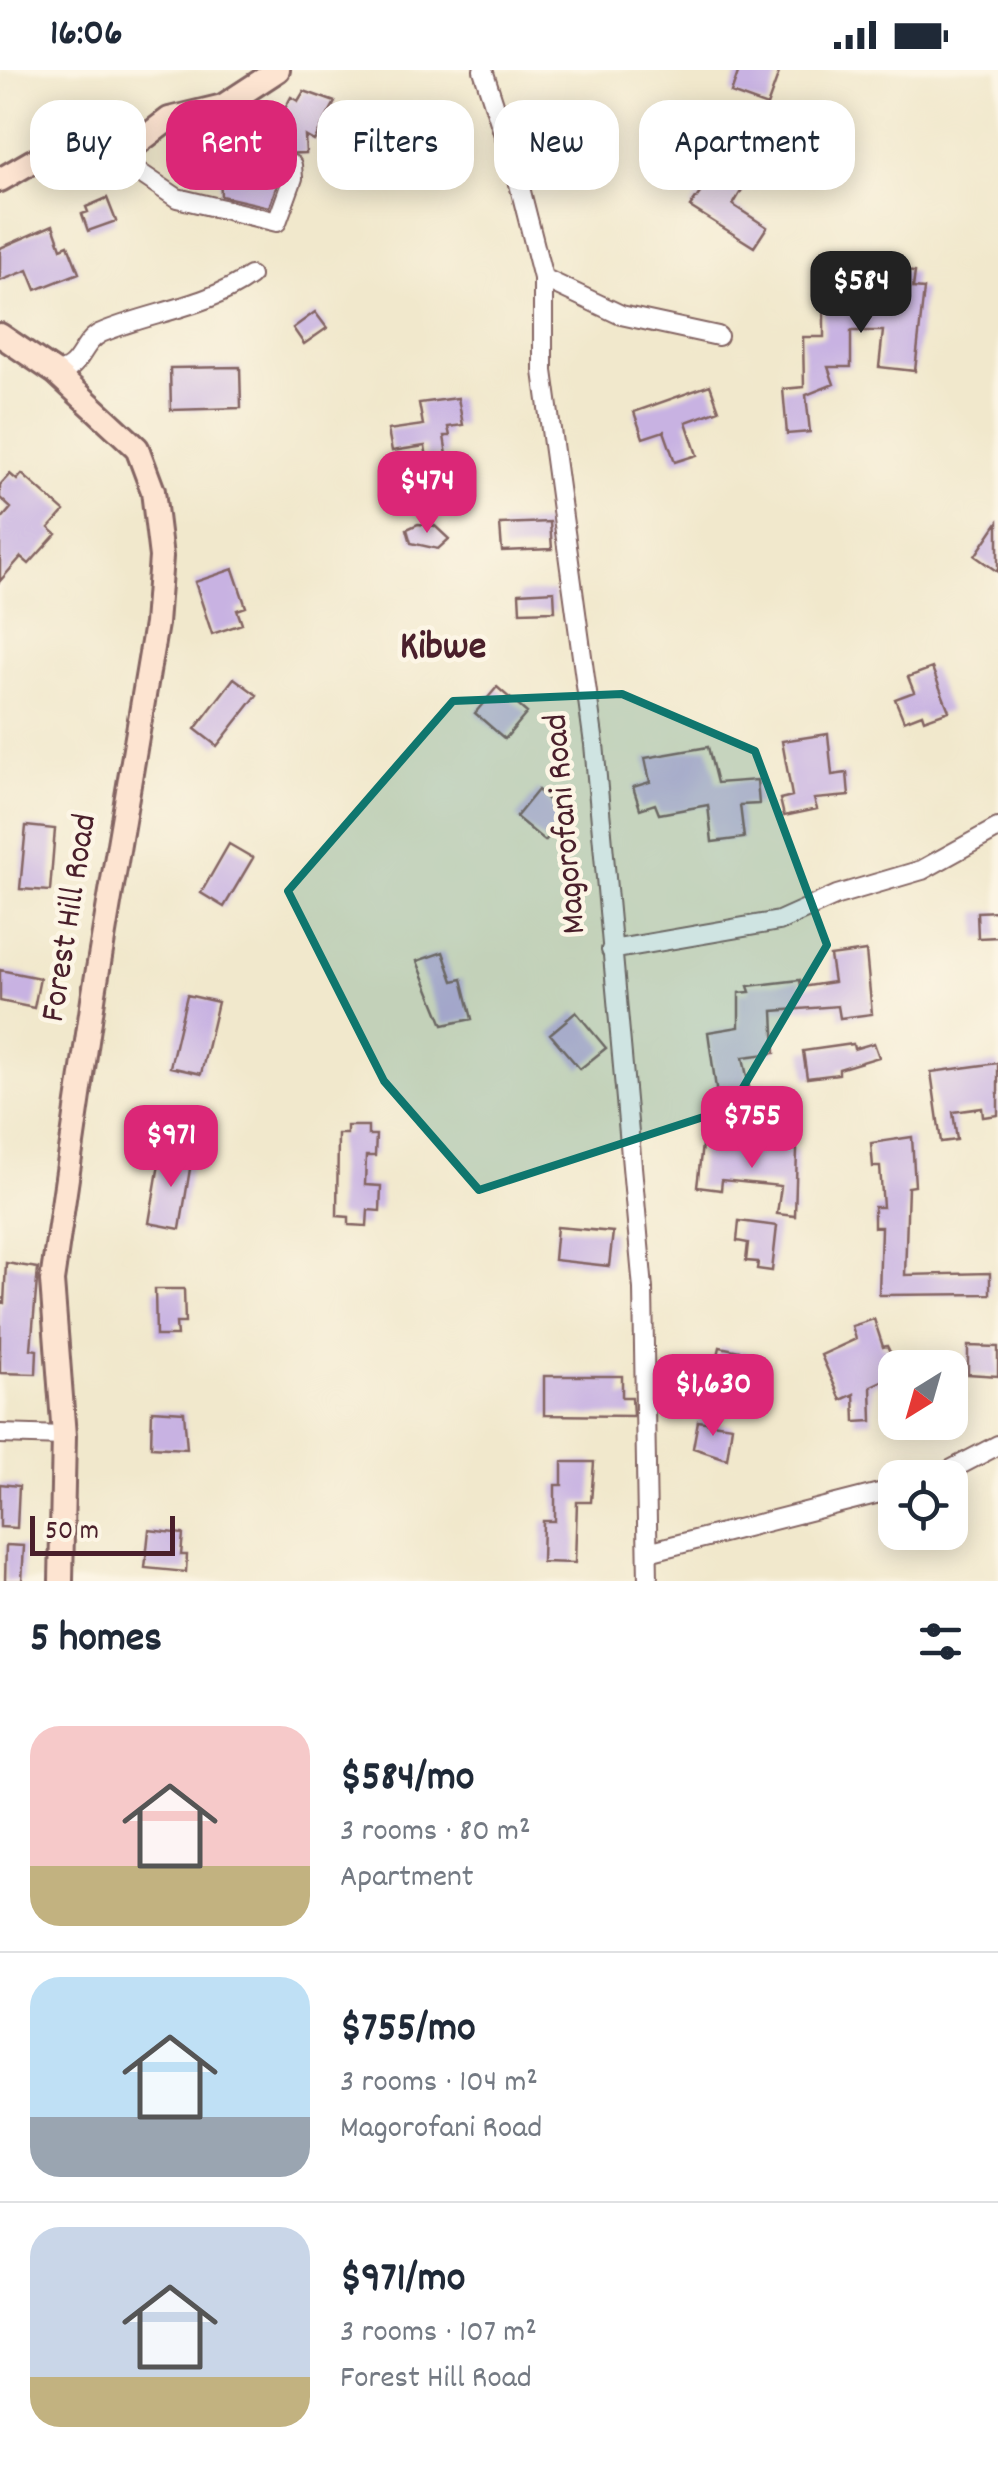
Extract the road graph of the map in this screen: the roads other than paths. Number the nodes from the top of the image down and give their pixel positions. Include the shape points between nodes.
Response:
1 (278, 70) edge
2 (483, 70) edge
3 (146, 136) edge
4 (30, 163) edge
5 (0, 180) edge
6 (166, 190) edge
7 (289, 190) edge
8 (250, 276) dead end
9 (543, 278) junction
10 (0, 335) edge
11 (718, 336) dead end
12 (56, 373) junction
13 (998, 828) edge
14 (611, 950) junction
15 (0, 1434) edge
16 (64, 1436) junction
17 (998, 1445) edge
18 (968, 1461) edge
19 (878, 1493) edge
20 (648, 1552) junction
21 (61, 1581) edge
22 (648, 1581) edge

1 - 3 street via 223,106 168,118
2 - 9 street, Magorofani Road
4 - 5 street
6 - 7 street via 277,222
8 - 12 street via 213,296 96,336 72,369
9 - 11 street via 621,316
9 - 14 street, Magorofani Road via 544,371 594,744
10 - 12 street, Forest Hill Road
12 - 16 street, Forest Hill Road via 139,452 153,491 161,557 156,624 52,1281
13 - 14 street via 922,870 779,921
14 - 20 street, Magorofani Road via 643,1288
15 - 16 street
16 - 21 street, Forest Hill Road
17 - 18 street
19 - 20 street
20 - 22 street, Magorofani Road

